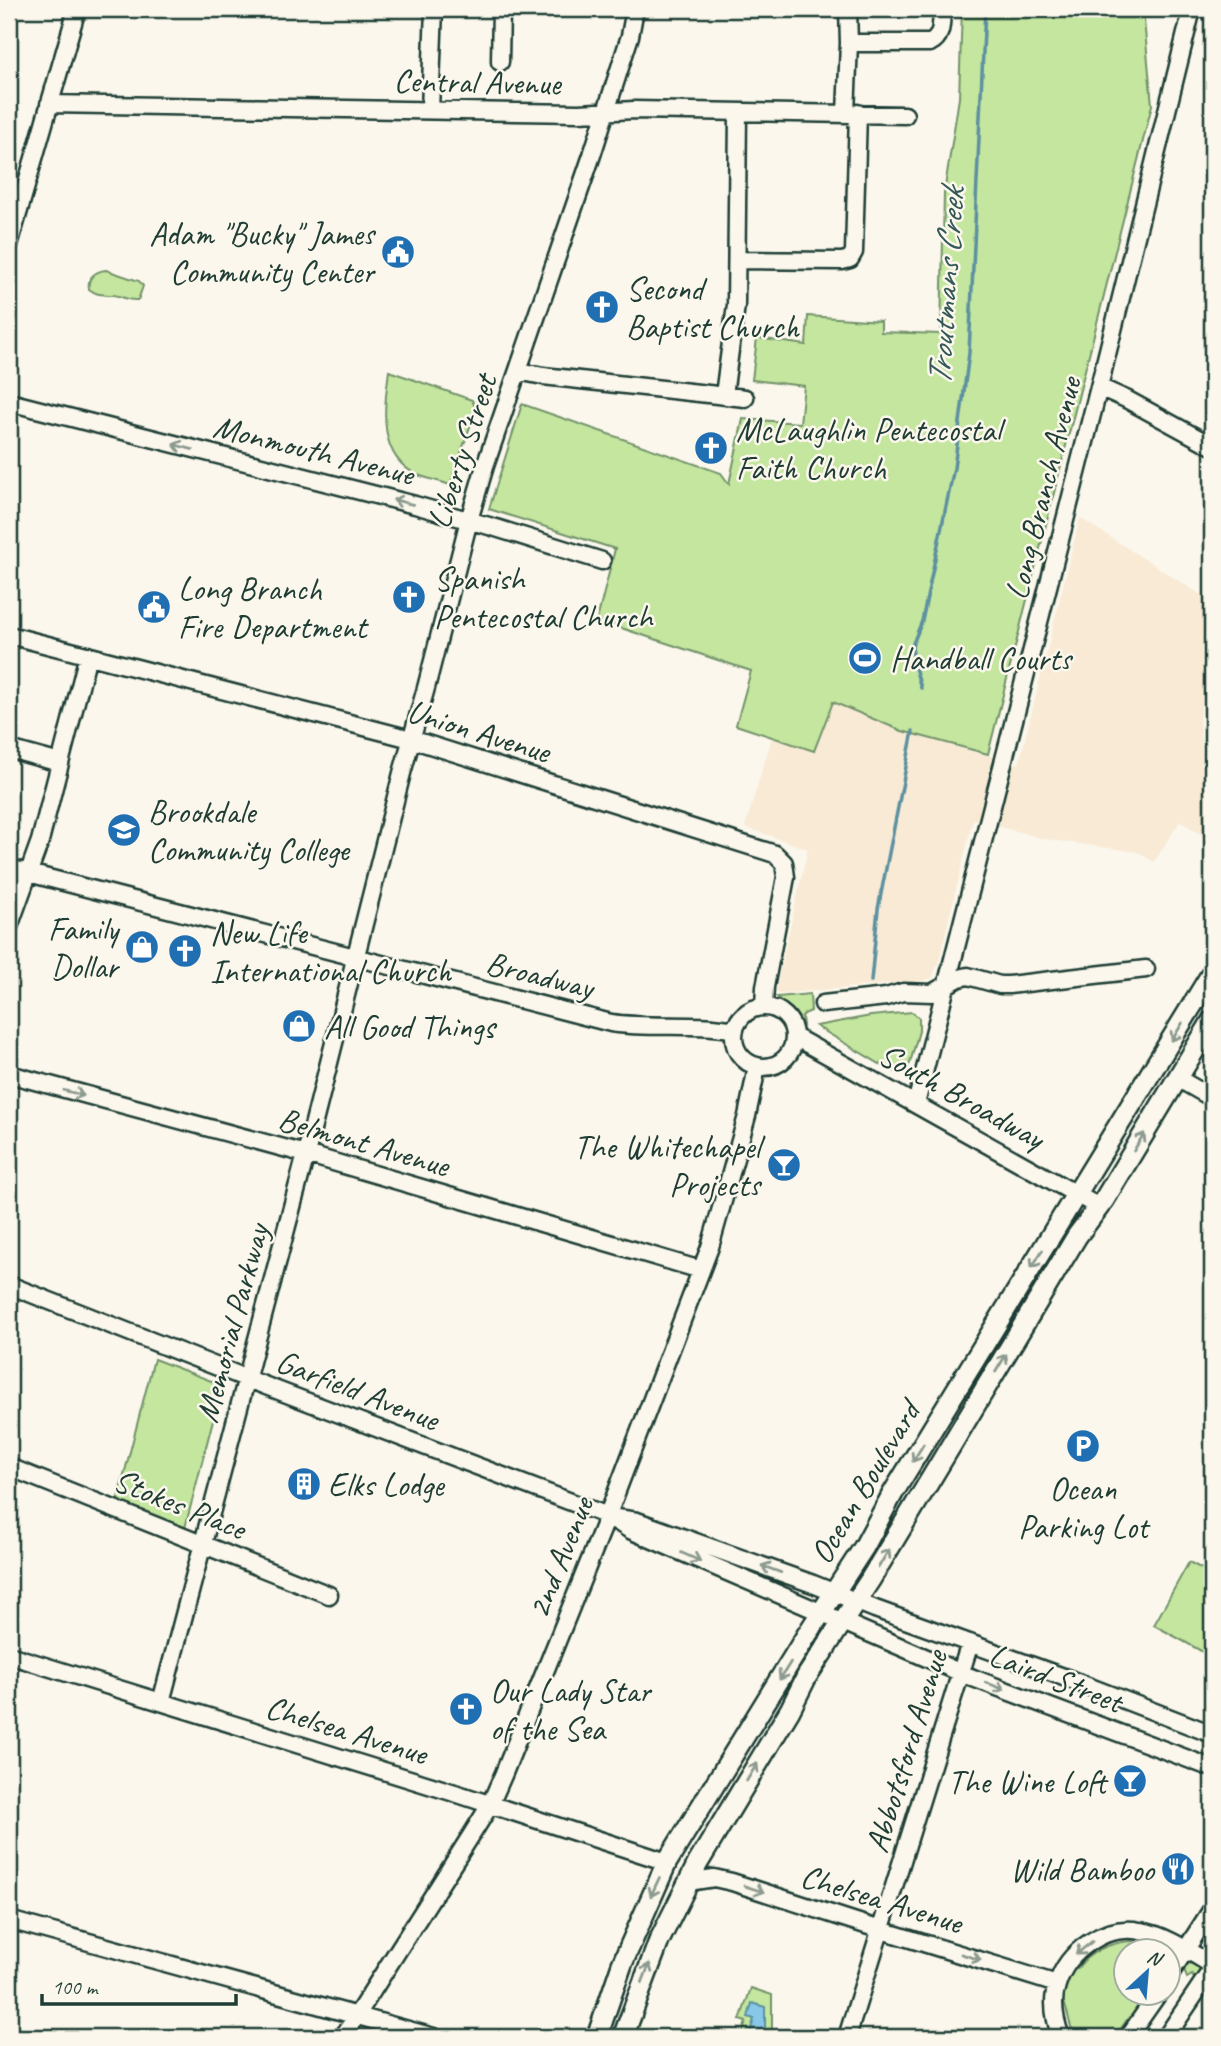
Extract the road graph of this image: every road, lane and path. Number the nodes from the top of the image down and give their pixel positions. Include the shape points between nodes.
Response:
1 (77, 9) edge
2 (434, 9) edge
3 (501, 9) edge
4 (635, 9) edge
5 (848, 9) edge
6 (942, 9) edge
7 (1192, 9) edge
8 (849, 43) junction
9 (500, 62) dead end
10 (49, 104) junction
11 (430, 110) junction
12 (606, 112) junction
13 (738, 112) junction
14 (852, 113) junction
15 (905, 115) dead end
16 (9, 245) edge
17 (737, 260) junction
18 (518, 371) junction
19 (1099, 387) junction
20 (724, 395) junction
21 (745, 398) dead end
22 (9, 402) edge
23 (1212, 446) edge
24 (469, 520) junction
25 (602, 561) dead end
26 (9, 635) edge
27 (88, 654) junction
28 (411, 739) junction
29 (9, 749) edge
30 (60, 763) junction
31 (9, 868) edge
32 (28, 873) junction
33 (9, 927) edge
34 (356, 958) junction
35 (1146, 969) dead end
36 (1212, 973) edge
37 (946, 986) junction
38 (823, 1004) dead end
39 (764, 1006) junction
40 (1212, 1021) edge
41 (734, 1030) junction
42 (795, 1037) junction
43 (756, 1066) junction
44 (9, 1074) edge
45 (1177, 1079) junction
46 (1212, 1098) edge
47 (916, 1104) junction
48 (306, 1154) junction
49 (1077, 1194) junction
50 (1099, 1206) junction
51 (701, 1270) junction
52 (9, 1284) edge
53 (247, 1378) junction
54 (9, 1467) edge
55 (608, 1516) junction
56 (203, 1544) junction
57 (835, 1592) junction
58 (329, 1595) dead end
59 (856, 1601) junction
60 (821, 1613) junction
61 (842, 1622) junction
62 (970, 1643) junction
63 (9, 1656) edge
64 (960, 1672) junction
65 (161, 1703) junction
66 (1212, 1734) edge
67 (1212, 1768) edge
68 (490, 1805) junction
69 (667, 1862) junction
70 (688, 1882) junction
71 (1212, 1909) edge
72 (9, 1920) edge
73 (881, 1930) junction
74 (1187, 1950) junction
75 (1182, 1957) edge
76 (1212, 1967) edge
77 (1057, 1984) junction
78 (1148, 2008) edge
79 (357, 2016) junction
80 (344, 2037) edge
81 (434, 2037) edge
82 (597, 2037) edge
83 (623, 2037) edge
84 (847, 2037) edge
85 (1061, 2037) edge
86 (1128, 2037) edge
87 (1166, 2037) edge

1 - 10 street
2 - 11 street
3 - 9 street
4 - 12 street, Liberty Street
5 - 8 street
6 - 8 street via 941,32 930,43
7 - 19 street, Long Branch Avenue
8 - 14 street
10 - 11 street, Central Avenue
10 - 16 street
11 - 12 street, Central Avenue
12 - 13 street, Central Avenue
12 - 18 street, Liberty Street
13 - 14 street, Central Avenue
13 - 17 street
14 - 15 street, Central Avenue
14 - 17 street via 854,252 850,258
17 - 20 street
18 - 20 street
18 - 24 street, Liberty Street
19 - 23 street
19 - 37 street, Long Branch Avenue
20 - 21 street
24 -> 22 street, Monmouth Avenue
24 - 25 street, Monmouth Avenue
24 - 28 street, Liberty Street
26 - 27 street, Union Avenue
27 - 28 street, Union Avenue
27 - 30 street
28 - 34 street, Liberty Street
28 - 39 street, Union Avenue via 775,854 784,863 786,877
29 - 30 street
30 - 32 street
31 - 32 street, Broadway
32 - 33 street
32 - 34 street, Broadway
34 - 41 street, Broadway via 611,1023
34 - 48 street, Memorial Parkway
35 - 37 street via 1009,985 968,975
36 -> 49 main road, Ocean Boulevard
37 - 38 street via 929,994 903,992
37 - 47 street, Long Branch Avenue
39 - 41 street via 742,1015
39 - 42 street via 774,1007 789,1019
40 - 45 main road, Ocean Boulevard
41 - 43 street via 736,1048
42 - 43 street via 783,1061
42 - 47 street, South Broadway
43 - 51 street, 2nd Avenue via 747,1115
44 -> 48 street, Belmont Avenue
45 - 46 street
50 -> 45 main road, Ocean Boulevard
47 - 49 street, South Broadway
48 - 51 street, Belmont Avenue
48 - 53 street, Memorial Parkway
49 - 50 street, South Broadway
49 -> 57 main road, Ocean Boulevard
59 -> 50 main road, Ocean Boulevard
51 - 55 street, 2nd Avenue
52 - 53 street, Garfield Avenue
53 - 55 street, Garfield Avenue
53 - 56 street, Memorial Parkway
54 - 56 street, Stokes Place
57 -> 55 street, Garfield Avenue via 637,1521
55 -> 60 street, Garfield Avenue via 630,1530
55 - 68 street, 2nd Avenue
56 - 58 street, Stokes Place
56 - 65 street, Memorial Parkway
57 - 59 street, Garfield Avenue
57 - 60 main road, Ocean Boulevard
59 - 61 main road, Ocean Boulevard
59 - 62 street, Laird Street
60 - 61 street, Garfield Avenue
60 -> 69 main road, Ocean Boulevard
61 - 64 street, Laird Street
70 -> 61 main road, Ocean Boulevard
62 - 64 street, Abbotsford Avenue
62 - 66 street, Laird Street
63 - 65 street, Chelsea Avenue
64 -> 67 street, Laird Street
64 - 73 street, Abbotsford Avenue
65 - 68 street, Chelsea Avenue
68 - 69 street, Chelsea Avenue
68 - 79 street, 2nd Avenue
69 -> 82 main road, Ocean Boulevard via 622,1964
70 -> 73 street, Chelsea Avenue via 715,1878 732,1882
83 -> 70 main road, Ocean Boulevard via 652,1958
71 - 74 street
72 - 79 street
73 -> 77 street, Chelsea Avenue
73 - 84 street, Abbotsford Avenue
74 - 75 street
74 - 76 street
74 -> 77 street via 1150,1933 1116,1931 1087,1944
76 - 87 street
77 - 85 street via 1055,2012
78 - 86 street
79 - 80 street, 2nd Avenue
79 - 81 street

